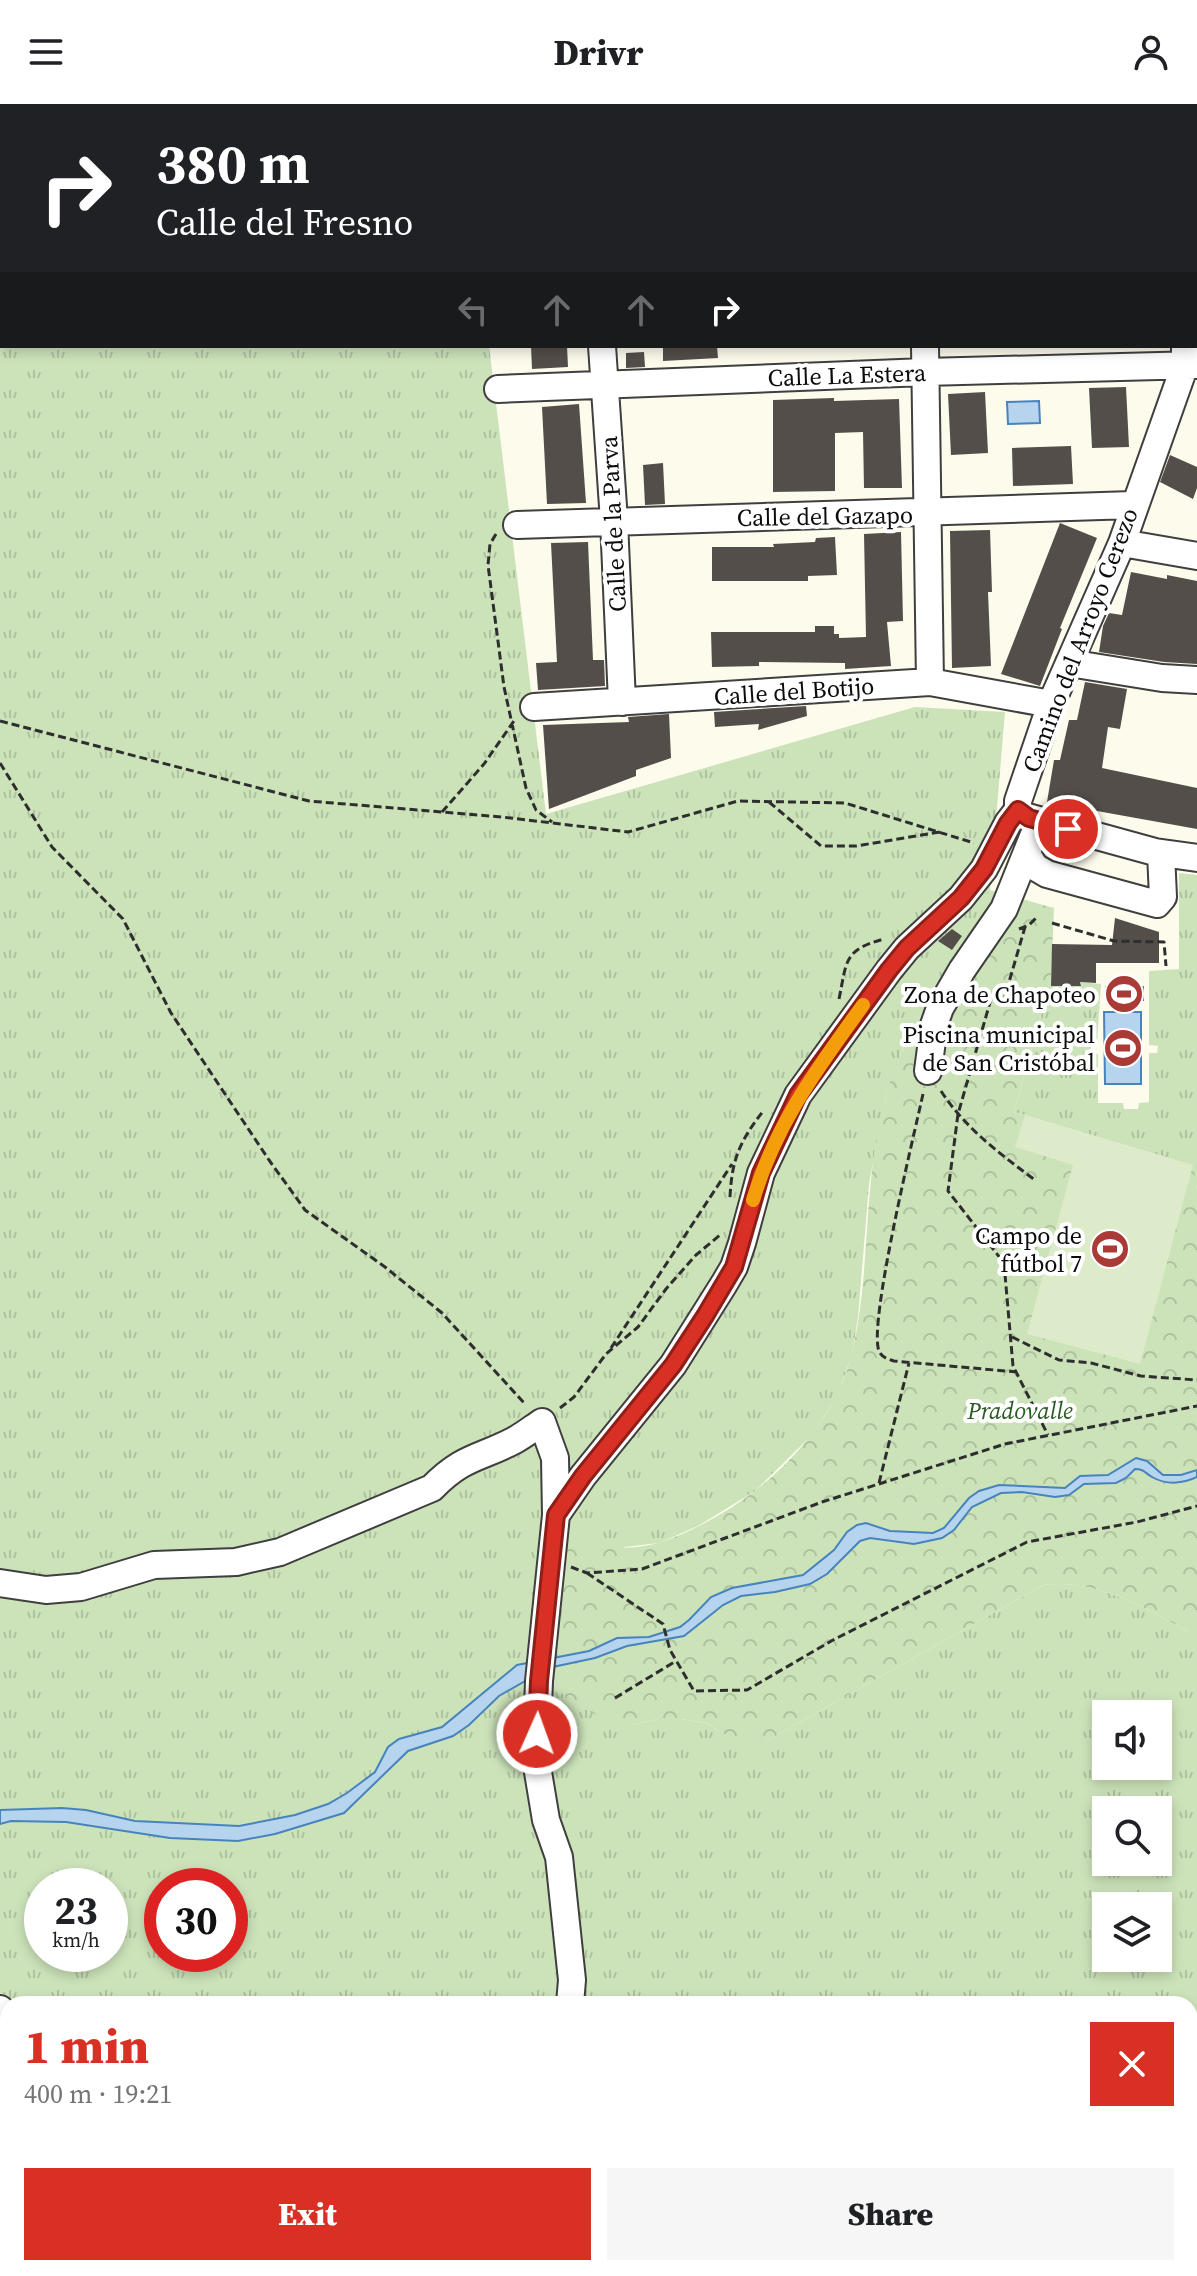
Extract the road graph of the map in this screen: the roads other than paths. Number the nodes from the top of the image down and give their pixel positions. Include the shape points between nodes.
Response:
1 (602, 348) edge
2 (925, 359) edge
3 (1189, 359) edge
4 (605, 385) junction
5 (498, 389) dead end
6 (1133, 505) junction
7 (927, 513) junction
8 (614, 521) junction
9 (517, 525) road end
10 (1122, 543) junction
11 (1197, 556) edge
12 (1069, 663) junction
13 (1197, 680) edge
14 (930, 682) junction
15 (622, 702) junction
16 (1051, 704) junction
17 (534, 707) road end
18 (1029, 816) junction
19 (1161, 853) junction
20 (1027, 854) junction
21 (1197, 858) edge
22 (928, 1071) road end
23 (556, 1515) junction
24 (0, 1583) edge
25 (571, 1996) edge

1 - 4 street, Calle de la Parva
2 - 3 street, Calle La Estera
2 - 4 street, Calle La Estera
2 - 7 street
3 - 6 street, Camino del Arroyo Cerezo
4 - 5 street, Calle La Estera
4 - 8 street, Calle de la Parva
6 - 7 street, Calle del Gazapo
6 - 10 street, Camino del Arroyo Cerezo
7 - 8 street, Calle del Gazapo
7 - 14 street
8 - 9 street, Calle del Gazapo
8 - 15 street, Calle de la Parva
10 - 11 street
10 - 12 street, Camino del Arroyo Cerezo
12 - 13 street
12 - 16 street, Camino del Arroyo Cerezo
14 - 15 street, Calle del Botijo
14 - 16 street, Calle del Botijo
15 - 17 street, Calle del Botijo
16 - 18 street, Camino del Arroyo Cerezo via 1018,801
18 - 19 street
18 - 20 street
18 - 23 street, Camino del Arroyo Cerezo via 1008,823 984,869 907,948 798,1095 761,1173 734,1267 718,1295 673,1365
19 - 20 street via 1163,897 1157,904 1047,874
19 - 21 street
20 - 22 street via 1004,909 940,1008
23 - 24 street, Camino del Arroyo Cerezo via 555,1458 542,1422 449,1470 432,1488 280,1552 236,1562 154,1565 81,1587 46,1590
23 - 25 street, Camino del Arroyo Cerezo via 536,1760 546,1820 559,1857

